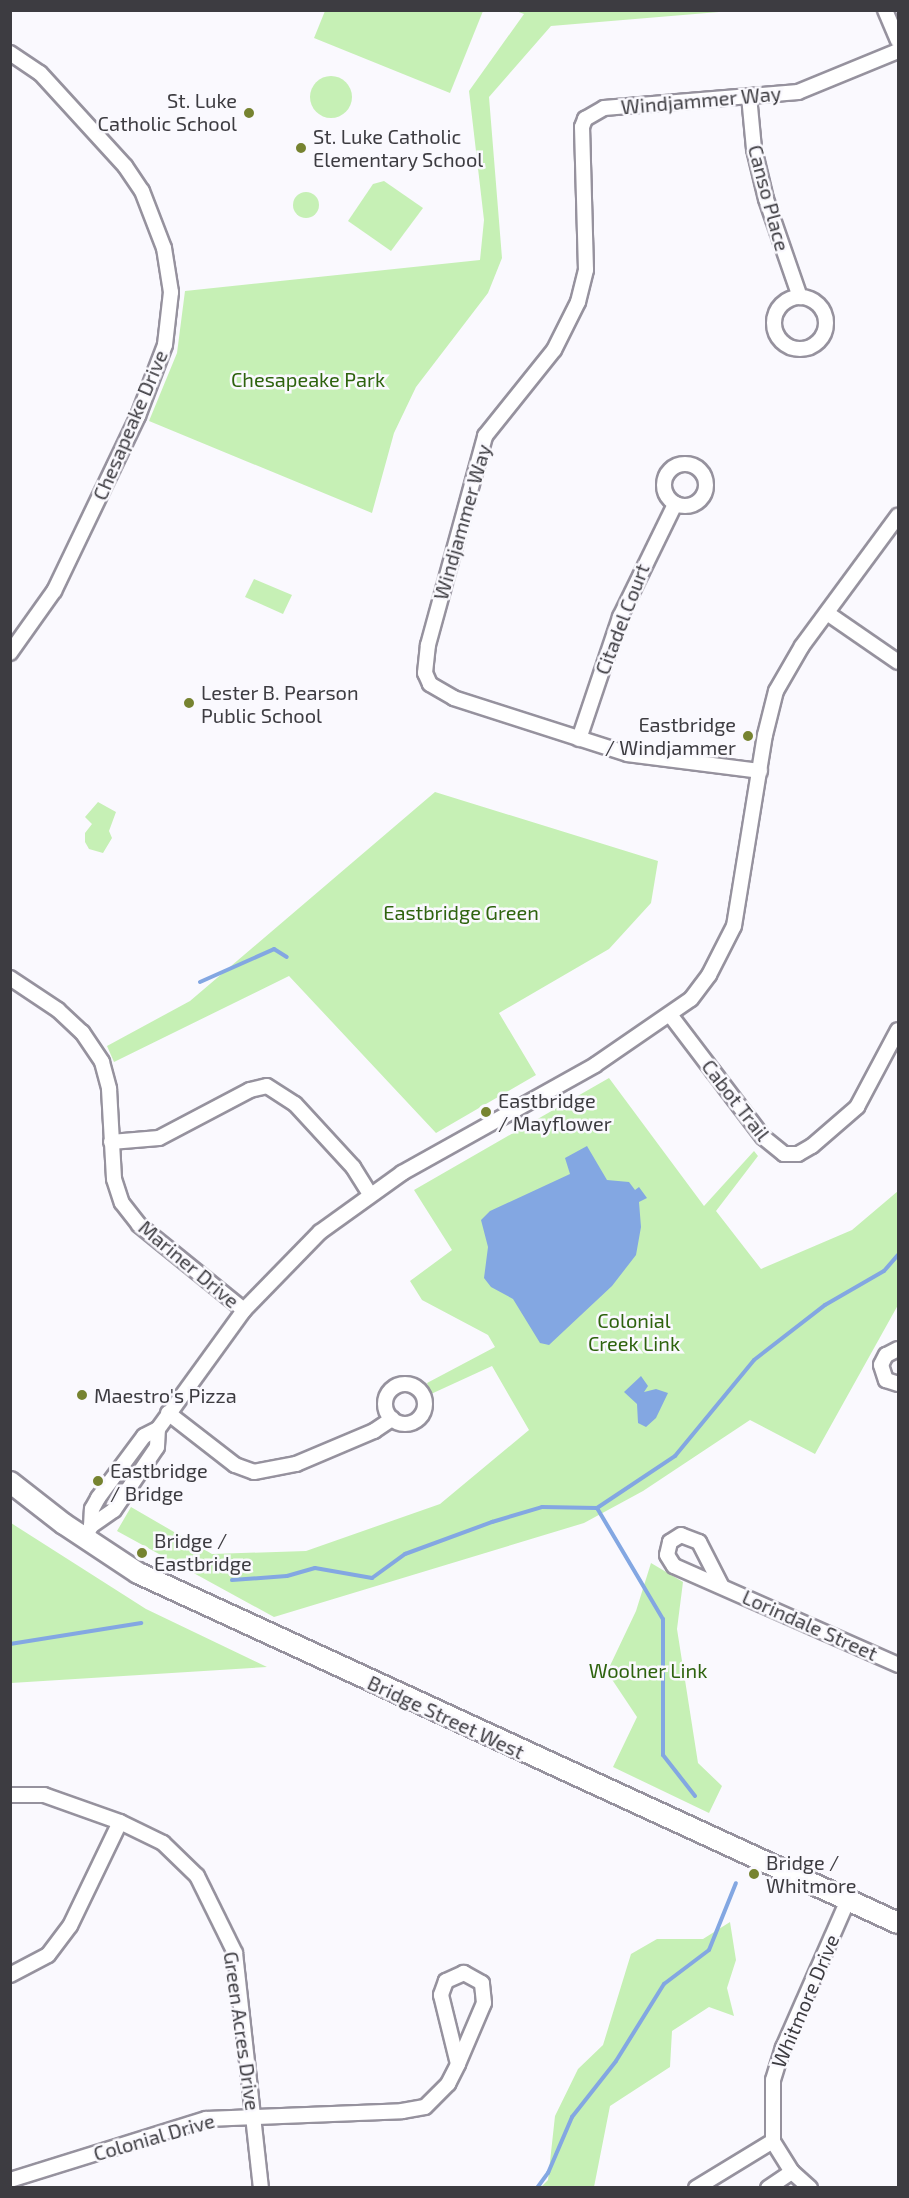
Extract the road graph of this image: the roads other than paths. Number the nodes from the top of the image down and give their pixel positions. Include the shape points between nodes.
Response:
1 (885, 10) edge
2 (898, 40) edge
3 (898, 51) edge
4 (10, 53) edge
5 (749, 96) junction
6 (800, 297) dead end
7 (675, 504) dead end
8 (898, 516) edge
9 (827, 613) junction
10 (10, 653) edge
11 (898, 662) edge
12 (579, 739) junction
13 (760, 771) junction
14 (10, 978) edge
15 (671, 1016) junction
16 (898, 1030) edge
17 (111, 1142) junction
18 (370, 1194) junction
19 (244, 1310) junction
20 (898, 1350) edge
21 (898, 1384) edge
22 (168, 1413) junction
23 (392, 1419) dead end
24 (158, 1429) junction
25 (10, 1482) edge
26 (88, 1532) junction
27 (721, 1585) dead end
28 (898, 1665) edge
29 (10, 1795) edge
30 (120, 1822) junction
31 (848, 1900) junction
32 (898, 1923) edge
33 (10, 1975) edge
34 (458, 2064) junction
35 (253, 2115) junction
36 (773, 2141) junction
37 (792, 2172) junction
38 (10, 2180) edge
39 (261, 2187) edge
40 (696, 2187) edge
41 (768, 2187) edge
42 (810, 2187) edge

1 - 2 street
3 - 5 street, Windjammer Way via 814,87
4 - 10 street, Chesapeake Drive via 40,73 125,166 142,191 164,248 171,292 165,345 134,425 54,591
5 - 6 street, Canso Place via 761,179
5 - 12 street, Windjammer Way via 604,108 585,119 582,128 586,270 578,302 554,350 485,436 473,470 428,645 425,673 430,684 454,698
7 - 12 street, Citadel Court via 620,617
8 - 9 street
9 - 11 street
9 - 13 street via 776,691
12 - 13 street, Windjammer Way via 628,754
13 - 15 street via 734,926 710,975
14 - 17 street, Mariner Drive via 58,1010 82,1032 102,1062 109,1089
15 - 16 street, Cabot Trail via 764,1137 784,1154 798,1154 812,1146 857,1107
15 - 18 street
17 - 18 street via 159,1138 250,1090 267,1086 295,1104 353,1167
17 - 19 street, Mariner Drive via 114,1179 122,1203 139,1225
18 - 19 street via 320,1232
19 - 22 street
20 - 21 street via 885,1355 881,1365 886,1380
22 - 23 street via 235,1465 254,1472 296,1464 374,1431
22 - 24 street
24 - 26 street via 157,1447 151,1456 114,1509
24 - 26 street via 144,1436 98,1498
25 - 26 main road, Bridge Street West
26 - 31 main road, Bridge Street West via 138,1573
27 - 28 street, Lorindale Street
29 - 30 street, Green Acres Drive via 44,1795
30 - 33 street via 70,1926 48,1955
30 - 35 street, Green Acres Drive via 163,1843 197,1876 235,1953
31 - 32 main road, Bridge Street West
31 - 36 street, Whitmore Drive via 779,2059 773,2080
34 - 34 street, Colonial Drive via 486,1995 479,1980 464,1973 446,1982 441,1995
34 - 35 street, Colonial Drive via 442,2092 425,2107 415,2110
35 - 38 street, Colonial Drive via 206,2119
35 - 39 street, Green Acres Drive
36 - 37 street
36 - 40 street
37 - 41 street
37 - 42 street

